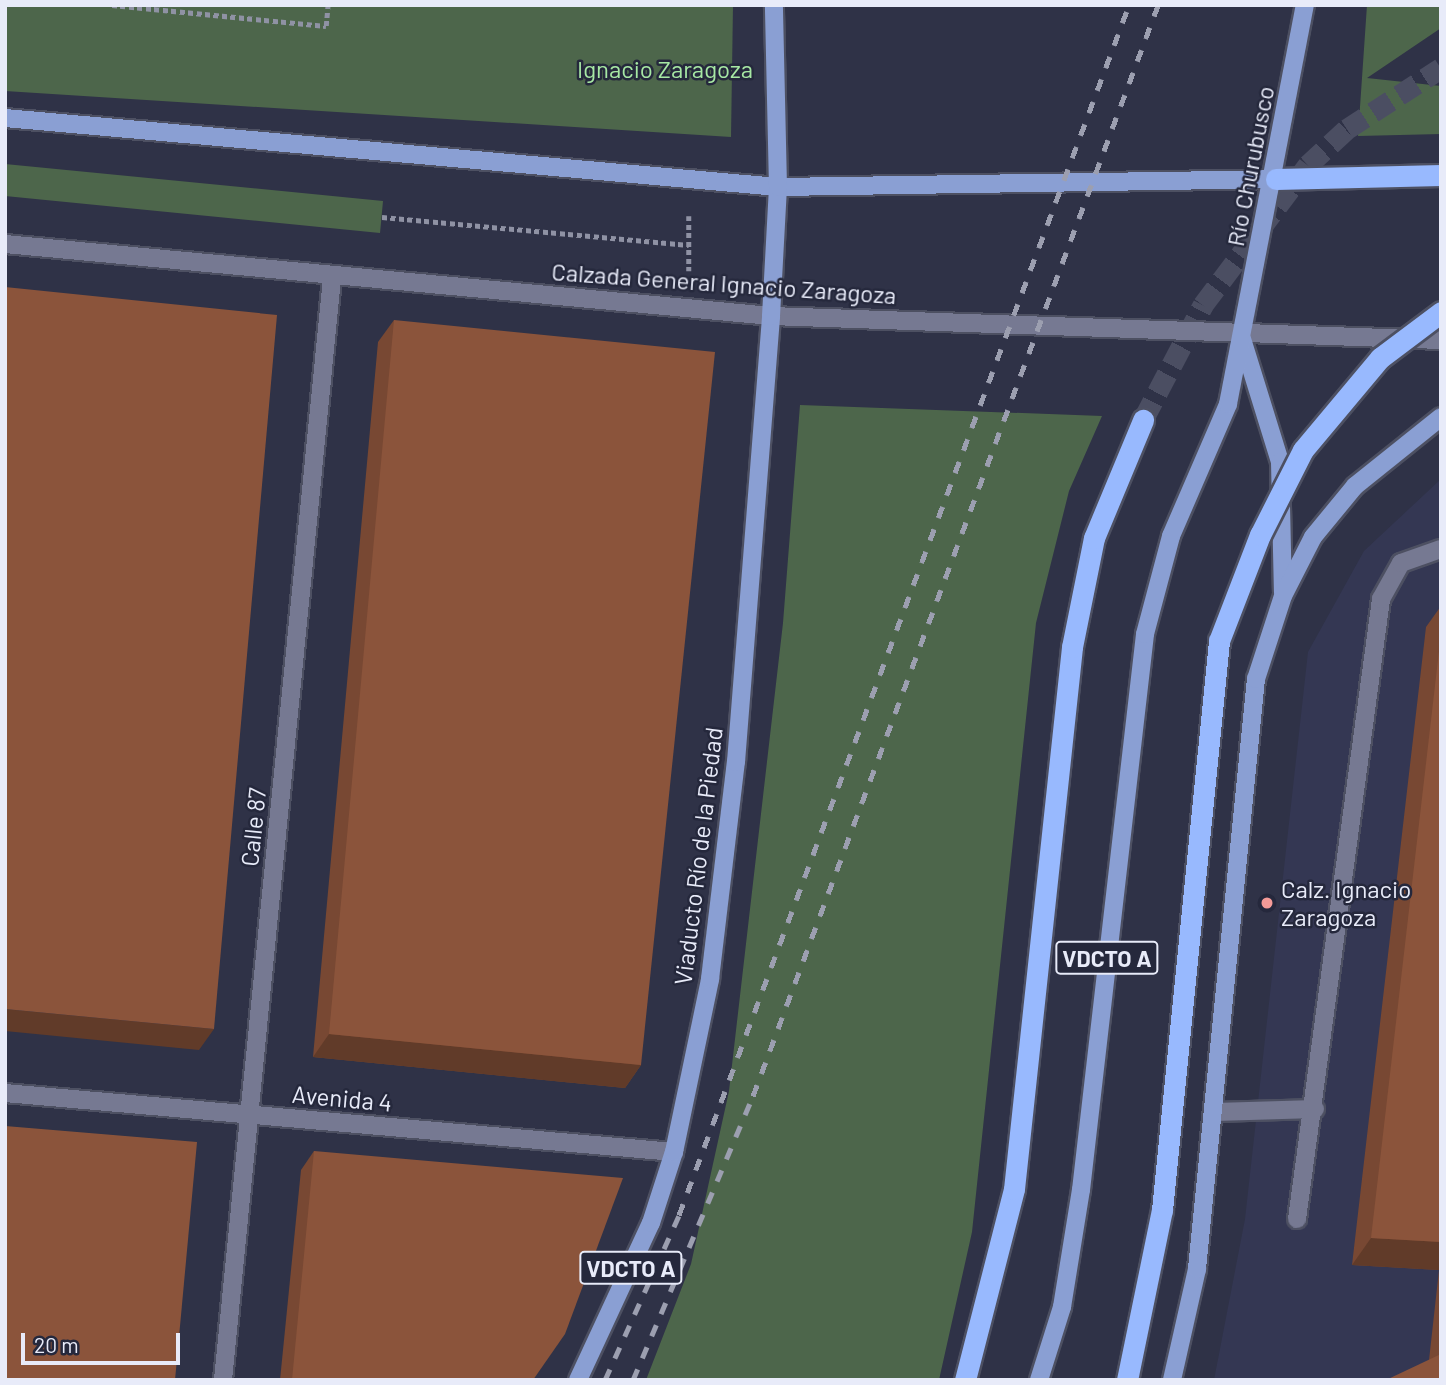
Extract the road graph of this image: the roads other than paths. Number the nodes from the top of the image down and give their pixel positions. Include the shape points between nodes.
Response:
1 (774, 5) edge
2 (1305, 5) edge
3 (5, 118) edge
4 (1441, 175) edge
5 (1276, 179) junction
6 (778, 187) junction
7 (5, 244) edge
8 (332, 278) junction
9 (1441, 312) edge
10 (771, 316) junction
11 (1241, 336) junction
12 (1441, 340) edge
13 (1441, 417) edge
14 (1143, 420) tunnel mouth
15 (1441, 549) edge
16 (1283, 596) junction
17 (5, 1093) edge
18 (1315, 1109) junction
19 (1216, 1112) junction
20 (249, 1114) junction
21 (674, 1152) junction
22 (1297, 1219) dead end
23 (223, 1380) edge
24 (578, 1380) edge
25 (965, 1380) edge
26 (1039, 1380) edge
27 (1127, 1380) edge
28 (1172, 1380) edge

1 - 6 main road
2 - 5 main road, Río Churubusco
3 - 6 main road
4 - 5 highway
5 - 6 main road
5 - 11 main road, Río Churubusco
6 - 10 main road
7 - 8 street, Calzada General Ignacio Zaragoza
8 - 10 street, Calzada General Ignacio Zaragoza
8 - 20 street, Calle 87
9 - 27 highway, bridge via 1380,358 1303,450 1260,535 1219,641 1162,1210
10 - 11 street, Calzada General Ignacio Zaragoza
10 - 21 main road, Viaducto Río de la Piedad / VDCTO A via 726,856 710,979
11 - 12 street, Calzada General Ignacio Zaragoza
11 - 16 main road via 1280,462
11 - 26 main road, VDCTO A via 1228,404 1171,536 1145,634 1081,1190 1062,1307
13 - 16 main road via 1355,486 1313,537
14 - 25 highway via 1094,538 1072,647 1014,1189
15 - 18 street via 1401,562 1381,599
16 - 19 main road via 1256,679
17 - 20 street, Avenida 4
18 - 19 street
18 - 22 street
19 - 28 main road via 1197,1269
20 - 21 street, Avenida 4
20 - 23 street, Calle 87
21 - 24 main road, Viaducto Río de la Piedad / VDCTO A via 651,1223

